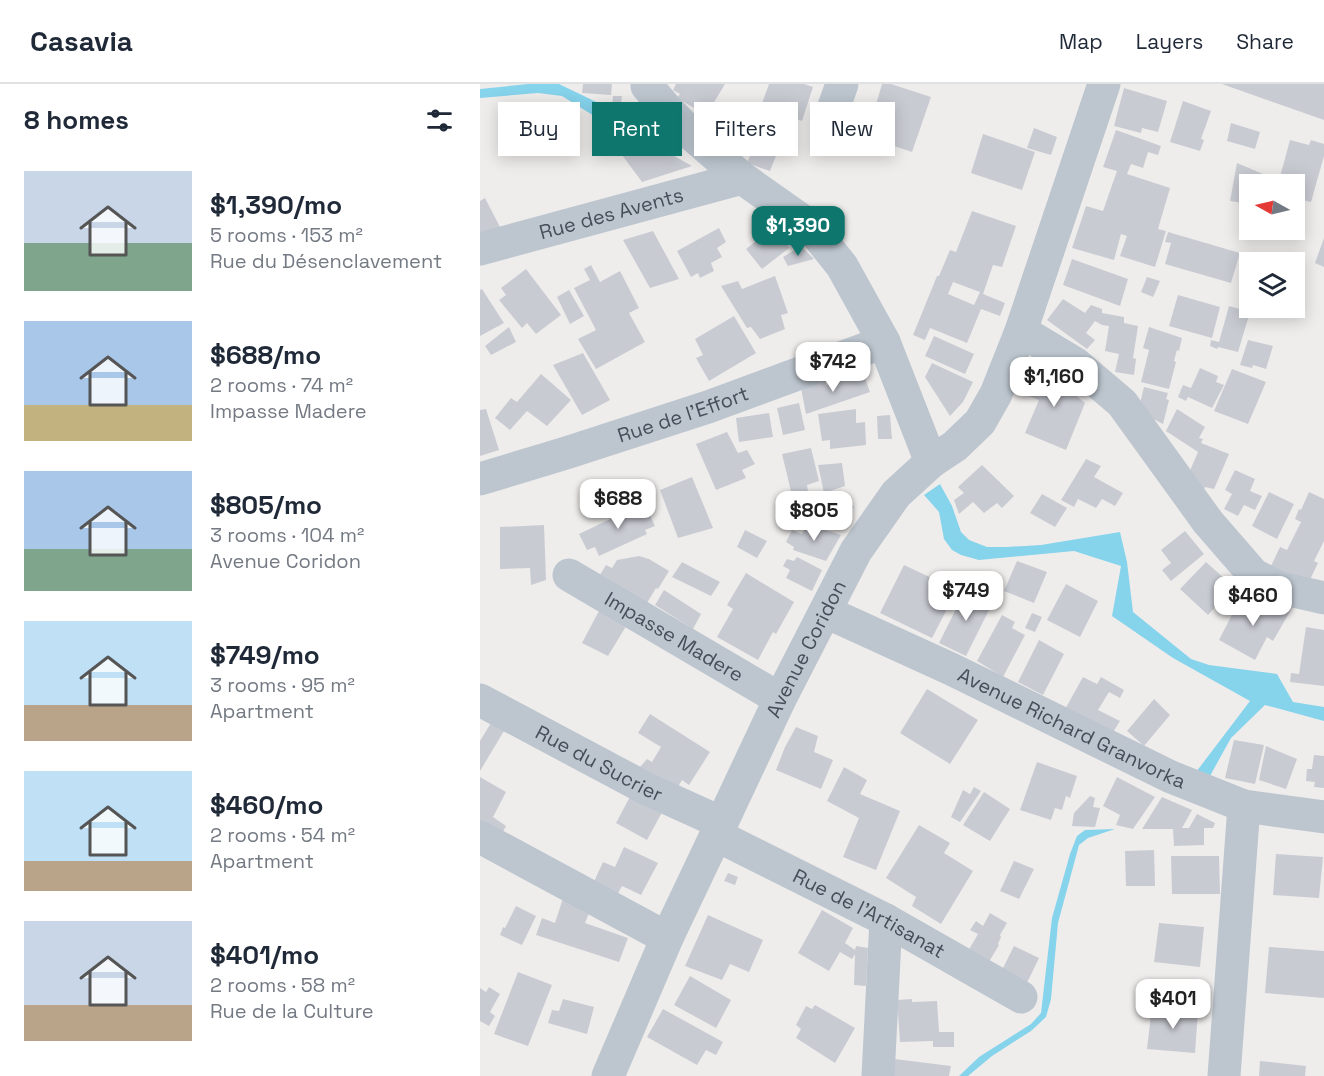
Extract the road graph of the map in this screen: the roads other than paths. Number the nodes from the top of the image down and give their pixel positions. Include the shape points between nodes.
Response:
1 (647, 84) edge
2 (842, 84) edge
3 (1096, 86) edge
4 (836, 102) edge
5 (742, 178) junction
6 (480, 249) edge
7 (1021, 331) junction
8 (884, 342) junction
9 (931, 462) junction
10 (480, 479) edge
11 (568, 574) dead end
12 (1324, 598) edge
13 (826, 612) junction
14 (780, 699) junction
15 (480, 700) edge
16 (1244, 806) junction
17 (1324, 817) edge
18 (719, 829) junction
19 (480, 837) edge
20 (886, 920) junction
21 (667, 938) junction
22 (1021, 997) dead end
23 (608, 1076) edge
24 (878, 1076) edge
25 (1224, 1076) edge

1 - 5 street via 690,133
2 - 4 street
3 - 7 street, Avenue Coridon
5 - 6 street, Rue des Avents
5 - 8 street via 810,226 842,267
7 - 9 street, Avenue Coridon via 996,394 980,422
7 - 12 street via 1076,364 1122,403 1208,522 1254,575 1280,588
8 - 9 street
8 - 10 street, Rue de l'Effort via 708,407
9 - 13 street, Avenue Coridon via 896,494 856,551
11 - 14 street, Impasse Madere
13 - 14 street, Avenue Coridon
13 - 16 street, Avenue Richard Granvorka via 1171,777
14 - 18 street, Avenue Coridon
15 - 18 street, Rue du Sucrier
16 - 17 street, Avenue Richard Granvorka
16 - 25 street
18 - 20 street, Rue de l'Artisanat
18 - 21 street, Avenue Coridon
19 - 21 street
20 - 22 street, Rue de l'Artisanat
20 - 24 street
21 - 23 street, Avenue Coridon

